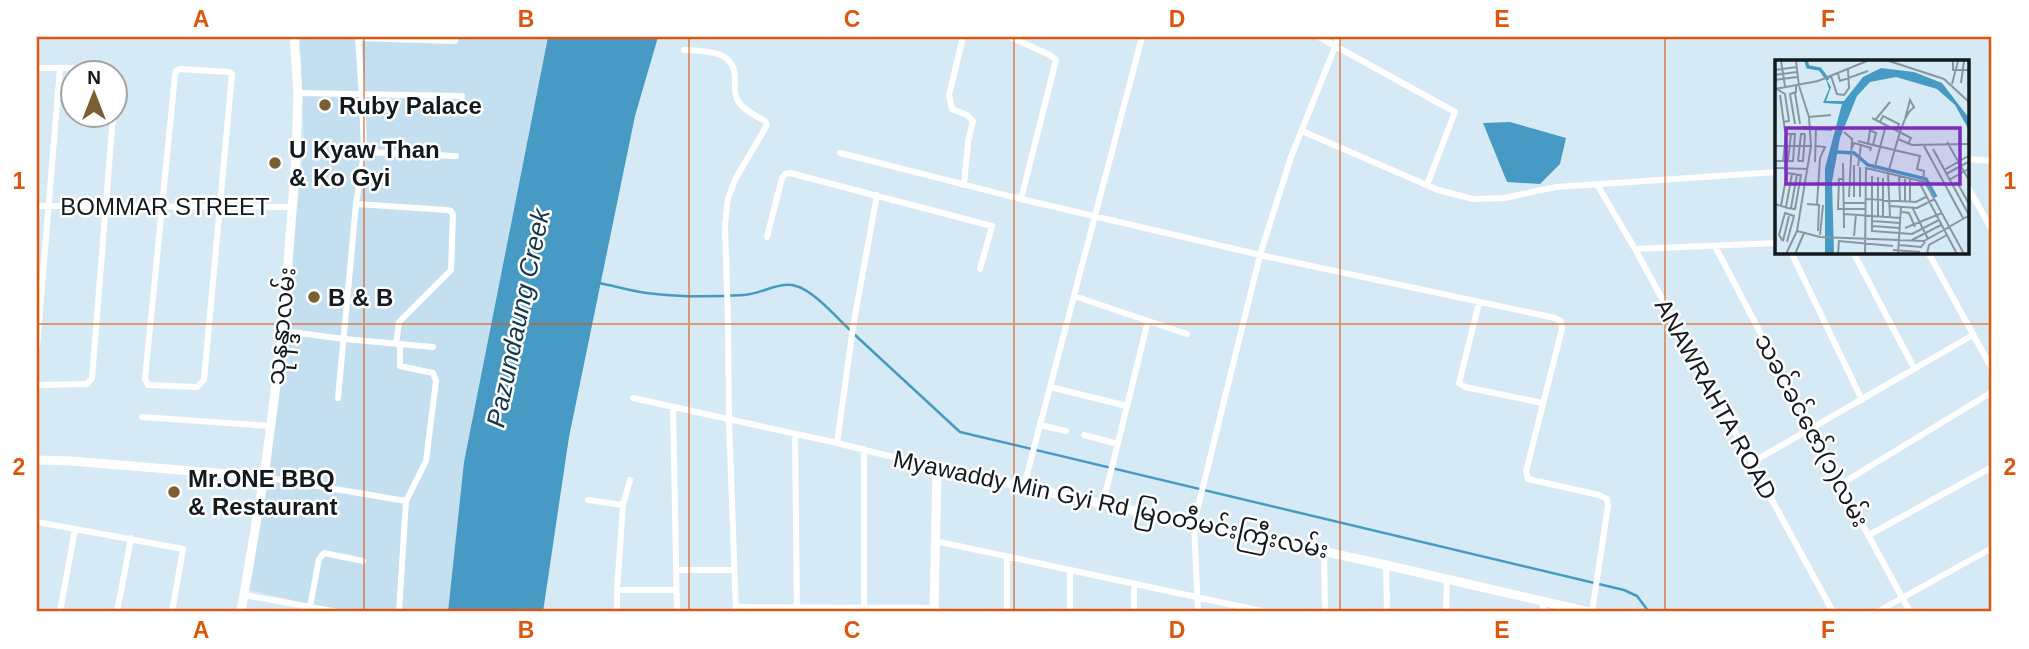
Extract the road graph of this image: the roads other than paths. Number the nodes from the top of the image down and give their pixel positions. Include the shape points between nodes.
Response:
1 (294, 37) edge
2 (358, 37) edge
3 (963, 37) edge
4 (1010, 37) edge
5 (1142, 37) edge
6 (1320, 37) edge
7 (1339, 37) edge
8 (455, 41) dead end
9 (1335, 45) junction
10 (684, 50) dead end
11 (37, 68) edge
12 (60, 68) joint
13 (298, 93) junction
14 (362, 95) junction
15 (462, 96) dead end
16 (112, 130) edge
17 (1302, 131) junction
18 (364, 152) junction
19 (840, 153) dead end
20 (456, 156) dead end
21 (1969, 159) edge
22 (1992, 161) edge
23 (1775, 172) edge
24 (964, 185) junction
25 (1427, 185) junction
26 (1598, 186) junction
27 (1969, 189) edge
28 (877, 195) junction
29 (1021, 199) junction
30 (356, 204) junction
31 (107, 205) junction
32 (37, 206) edge
33 (50, 206) junction
34 (164, 206) junction
35 (221, 206) junction
36 (293, 207) junction
37 (1094, 217) junction
38 (1992, 230) edge
39 (766, 237) dead end
40 (1775, 243) edge
41 (1716, 246) junction
42 (1634, 249) junction
43 (1792, 254) edge
44 (1854, 254) edge
45 (1929, 254) edge
46 (1260, 255) junction
47 (980, 268) dead end
48 (1073, 296) junction
49 (1479, 303) junction
50 (1148, 321) junction
51 (283, 331) junction
52 (1187, 334) dead end
53 (1973, 335) junction
54 (344, 339) junction
55 (398, 344) junction
56 (37, 346) edge
57 (433, 347) dead end
58 (1914, 368) junction
59 (1992, 369) edge
60 (37, 385) edge
61 (1050, 387) junction
62 (1992, 392) edge
63 (338, 397) dead end
64 (633, 398) dead end
65 (1862, 400) junction
66 (1543, 402) junction
67 (1127, 406) junction
68 (673, 407) junction
69 (142, 417) dead end
70 (729, 420) junction
71 (1040, 425) junction
72 (270, 426) junction
73 (1810, 428) junction
74 (1066, 431) dead end
75 (795, 434) junction
76 (1084, 435) dead end
77 (837, 443) junction
78 (1118, 444) junction
79 (864, 449) junction
80 (37, 460) edge
81 (1751, 463) junction
82 (1992, 467) edge
83 (937, 468) junction
84 (264, 477) junction
85 (630, 480) dead end
86 (1841, 484) junction
87 (1024, 486) junction
88 (588, 500) dead end
89 (406, 501) junction
90 (1103, 503) junction
91 (623, 505) junction
92 (37, 522) edge
93 (1194, 523) junction
94 (75, 529) junction
95 (1869, 534) junction
96 (131, 538) junction
97 (935, 541) junction
98 (1992, 548) edge
99 (1324, 551) junction
100 (1007, 557) junction
101 (363, 561) dead end
102 (1386, 565) junction
103 (676, 570) junction
104 (734, 570) junction
105 (1070, 570) junction
106 (1447, 579) junction
107 (1133, 584) junction
108 (617, 590) junction
109 (676, 590) junction
110 (244, 595) junction
111 (1198, 597) junction
112 (1903, 599) junction
113 (1541, 601) junction
114 (310, 607) junction
115 (736, 610) edge
116 (797, 610) edge
117 (864, 610) edge
118 (934, 610) edge
119 (60, 612) edge
120 (117, 612) edge
121 (173, 612) edge
122 (241, 612) edge
123 (338, 612) edge
124 (399, 612) edge
125 (617, 612) edge
126 (677, 612) edge
127 (1007, 612) edge
128 (1070, 612) edge
129 (1134, 612) edge
130 (1198, 612) edge
131 (1266, 612) edge
132 (1325, 612) edge
133 (1387, 612) edge
134 (1447, 612) edge
135 (1545, 612) edge
136 (1590, 612) edge
137 (1833, 612) edge
138 (1877, 612) edge
139 (1910, 612) edge

1 - 13 main road, သုနန္ဒာလမ်း
2 - 8 street
2 - 14 street
3 - 24 street via 949,94 952,109 973,121
4 - 29 street via 1056,60
5 - 37 street
6 - 9 street
7 - 9 street
9 - 17 street
9 - 25 street via 1455,112
10 - 70 street via 707,51 728,59 735,70 738,102 766,125 728,198
11 - 12 street
12 - 33 street
13 - 14 street
13 - 36 main road, သုနန္ဒာလမ်း
14 - 15 street
14 - 18 street
16 - 31 street
17 - 25 street
17 - 46 street
18 - 20 street
18 - 30 street
19 - 24 street
21 - 22 street
23 - 26 street
24 - 29 street
25 - 26 street via 1473,199
26 - 42 street, ANAWRAHTA ROAD
27 - 38 street
28 - 39 street via 785,174
28 - 47 street via 992,226
28 - 77 street
29 - 37 street
30 - 54 street
30 - 55 street via 447,210 453,215 451,270 399,322
31 - 33 street, BOMMAR STREET
31 - 34 street, BOMMAR STREET
31 - 60 street via 91,382
32 - 33 street, BOMMAR STREET
33 - 56 street
34 - 35 street, BOMMAR STREET
34 - 35 street via 176,71 180,69 232,74
34 - 35 street via 145,379 148,384 197,387 204,380
35 - 36 street, BOMMAR STREET
36 - 51 main road, သုနန္ဒာလမ်း
37 - 46 street
37 - 48 street
40 - 41 street
41 - 42 street
41 - 73 street, သခင်ခင်ဇော်(၁)လမ်း
42 - 81 street, ANAWRAHTA ROAD
43 - 65 street
44 - 58 street
45 - 53 street
46 - 49 street
46 - 93 street
48 - 50 street
48 - 61 street
49 - 66 street via 1561,321
49 - 66 street via 1459,383
50 - 52 street
50 - 67 street
51 - 54 street
51 - 72 main road, သုနန္ဒာလမ်း
53 - 58 street
53 - 59 street
54 - 55 street
54 - 63 street
55 - 57 street
55 - 89 street via 400,366 433,373 436,378 426,461
58 - 65 street
61 - 67 street
61 - 71 street
62 - 86 street
64 - 68 street, Myawaddy Min Gyi Rd မြဝတီမင်းကြီးလမ်း
65 - 73 street
66 - 136 street via 1526,471 1528,480 1607,499
67 - 78 street
68 - 70 street, Myawaddy Min Gyi Rd မြဝတီမင်းကြီးလမ်း
68 - 103 street
69 - 72 street
70 - 75 street, Myawaddy Min Gyi Rd မြဝတီမင်းကြီးလမ်း
70 - 104 street
71 - 74 street
71 - 87 street
72 - 84 main road, သုနန္ဒာလမ်း
73 - 81 street
73 - 86 street, သခင်ခင်ဇော်(၁)လမ်း
75 - 77 street, Myawaddy Min Gyi Rd မြဝတီမင်းကြီးလမ်း
75 - 116 street
76 - 78 street
77 - 79 street, Myawaddy Min Gyi Rd မြဝတီမင်းကြီးလမ်း
78 - 90 street
79 - 83 street, Myawaddy Min Gyi Rd မြဝတီမင်းကြီးလမ်း
79 - 117 street
80 - 84 main road
81 - 137 street, ANAWRAHTA ROAD
82 - 95 street
83 - 87 main road, Myawaddy Min Gyi Rd မြဝတီမင်းကြီးလမ်း
83 - 97 main road
84 - 89 street
84 - 110 main road, သုနန္ဒာလမ်း
85 - 91 street
86 - 95 street, သခင်ခင်ဇော်(၁)လမ်း
87 - 90 main road, Myawaddy Min Gyi Rd မြဝတီမင်းကြီးလမ်း
88 - 91 street
89 - 124 street
90 - 93 main road, Myawaddy Min Gyi Rd မြဝတီမင်းကြီးလမ်း
91 - 108 street
92 - 94 street
93 - 99 main road, Myawaddy Min Gyi Rd မြဝတီမင်းကြီးလမ်း
93 - 111 street
94 - 96 street
94 - 119 street
95 - 112 street, သခင်ခင်ဇော်(၁)လမ်း
96 - 120 street
96 - 121 street via 183,549
97 - 100 street
97 - 118 main road
98 - 112 street
99 - 102 main road, Myawaddy Min Gyi Rd မြဝတီမင်းကြီးလမ်း
99 - 132 street
100 - 105 street
100 - 127 street
101 - 114 street via 321,555
102 - 106 main road, Myawaddy Min Gyi Rd မြဝတီမင်းကြီးလမ်း
102 - 133 street
103 - 104 street
103 - 109 street
104 - 115 street
105 - 107 street
105 - 128 street
106 - 113 main road, Myawaddy Min Gyi Rd မြဝတီမင်းကြီးလမ်း
106 - 134 street
107 - 111 street
107 - 129 street
108 - 109 street
108 - 125 street
109 - 126 street
110 - 114 street
110 - 122 main road, သုနန္ဒာလမ်း
111 - 130 street
111 - 131 street
112 - 138 street
112 - 139 street, သခင်ခင်ဇော်(၁)လမ်း
113 - 135 street
113 - 136 main road, Myawaddy Min Gyi Rd မြဝတီမင်းကြီးလမ်း
114 - 123 street
115 - 116 street
116 - 117 street
117 - 118 street

